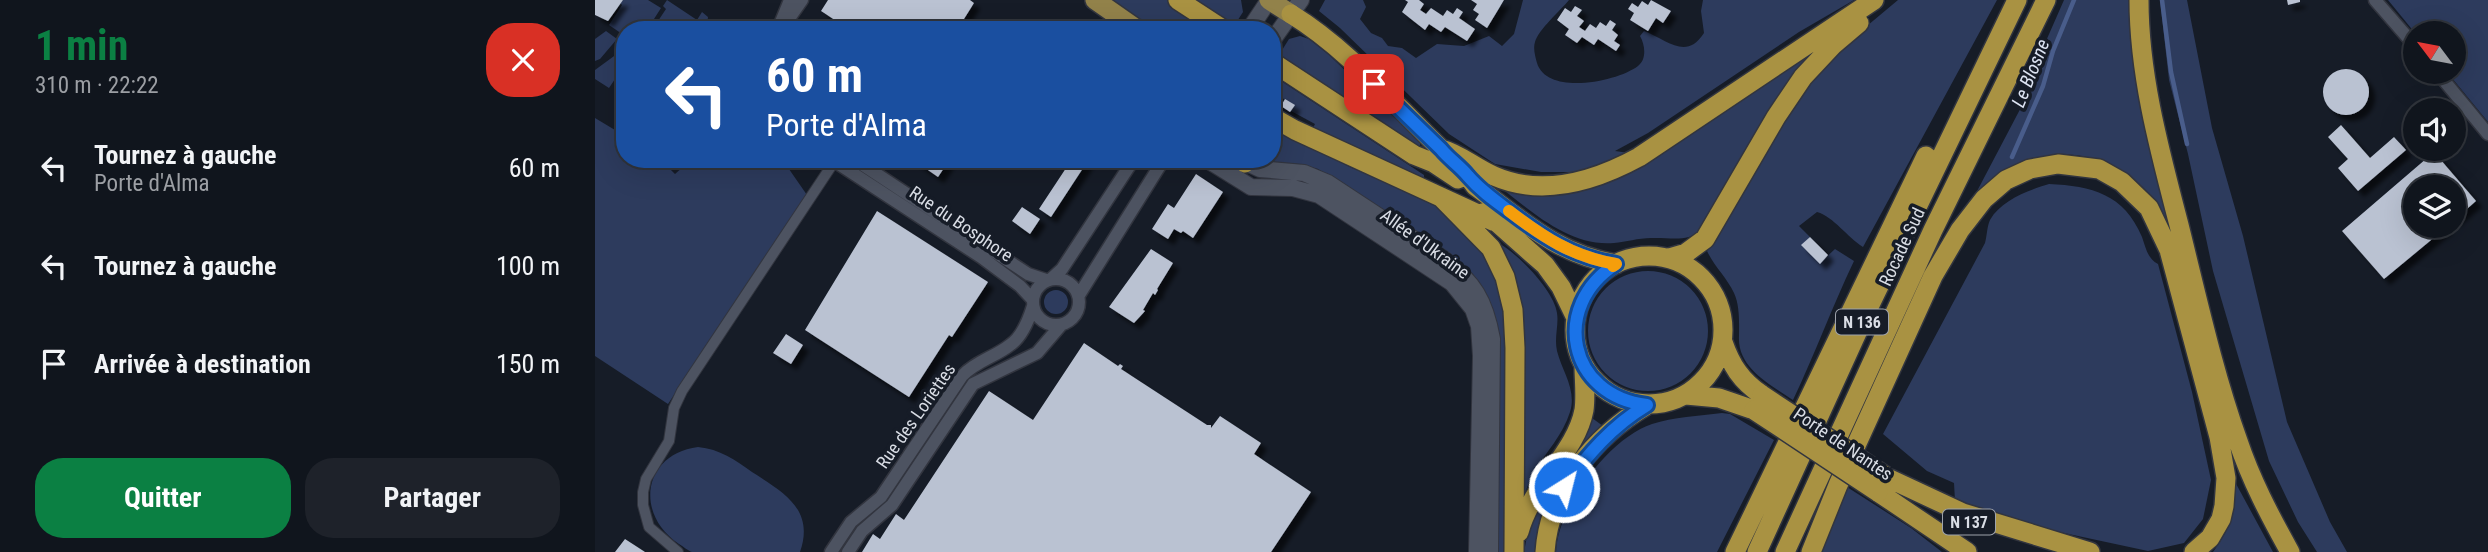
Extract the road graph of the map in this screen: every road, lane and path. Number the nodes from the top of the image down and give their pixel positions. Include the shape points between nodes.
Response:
1 (790, 0) edge
2 (802, 0) edge
3 (1094, 0) edge
4 (1178, 0) edge
5 (1269, 0) edge
6 (1874, 0) edge
7 (1887, 0) edge
8 (2017, 0) edge
9 (2046, 0) edge
10 (2139, 0) edge
11 (2375, 0) edge
12 (1296, 7) edge
13 (782, 21) edge
14 (786, 21) edge
15 (1125, 21) edge
16 (1210, 21) edge
17 (1255, 21) edge
18 (1281, 28) edge
19 (2403, 32) edge
20 (1281, 68) edge
21 (2447, 84) edge
22 (1971, 94) junction
23 (1990, 111) junction
24 (1281, 122) edge
25 (2488, 134) edge
26 (1441, 149) junction
27 (1413, 155) junction
28 (829, 168) edge
29 (846, 168) edge
30 (869, 168) edge
31 (1128, 168) edge
32 (1158, 168) edge
33 (1220, 168) edge
34 (1258, 168) edge
35 (1475, 186) junction
36 (1441, 197) junction
37 (1493, 221) junction
38 (1669, 258) junction
39 (1616, 264) junction
40 (1933, 276) junction
41 (1049, 279) junction
42 (1079, 295) junction
43 (1033, 303) junction
44 (1576, 318) junction
45 (1061, 325) junction
46 (1723, 342) junction
47 (1583, 365) junction
48 (1686, 395) junction
49 (1758, 402) junction
50 (1647, 405) junction
51 (1884, 483) junction
52 (1838, 485) junction
53 (1759, 500) junction
54 (1919, 520) junction
55 (678, 552) edge
56 (831, 552) edge
57 (848, 552) edge
58 (1477, 552) edge
59 (1490, 552) edge
60 (1515, 552) edge
61 (1545, 552) edge
62 (1727, 552) edge
63 (1735, 552) edge
64 (1757, 552) edge
65 (1785, 552) edge
66 (1804, 552) edge
67 (1811, 552) edge
68 (1955, 552) edge
69 (1967, 552) edge
70 (2054, 552) edge
71 (2090, 552) edge
72 (2194, 552) edge
73 (2290, 552) edge

1 - 13 street
2 - 14 street
3 - 15 main road
4 - 16 highway
5 - 12 main road
5 - 17 street
6 - 26 highway via 1639,157 1609,172 1552,186 1524,184 1496,177
7 - 38 highway via 1803,77 1705,239 1686,253
8 - 22 highway, Rocade Sud / N 136
9 - 23 highway, Rocade Sud / N 136
10 - 73 highway via 2155,131 2218,378 2238,443
11 - 19 street
12 - 18 street
12 - 26 highway
20 - 27 highway
21 - 25 street
22 - 53 highway via 1938,132
22 - 64 highway, Rocade Sud / N 136
23 - 40 highway via 1993,130 1936,259
23 - 65 highway, Rocade Sud / N 136
24 - 36 highway
26 - 35 highway
27 - 35 highway
27 - 37 highway
28 - 55 street via 678,398 669,441 646,479 643,505 649,527
29 - 43 street, Rue du Bosphore via 981,257 1020,286
30 - 41 street, Rue du Bosphore via 1028,274
31 - 41 street via 1062,269
32 - 42 street
33 - 58 street, Allée d'Ukraine via 1251,187 1293,188 1319,195 1452,283 1473,309 1481,356
34 - 59 street, Allée d'Ukraine via 1304,173 1328,183 1459,270 1475,287 1492,339
35 - 39 highway via 1554,243 1584,257
36 - 37 highway
36 - 60 highway via 1491,248 1513,310
37 - 44 highway via 1545,265
38 - 39 highway via 1637,257
38 - 46 highway via 1691,268 1709,285 1720,306
39 - 44 highway via 1594,281
40 - 52 highway
40 - 72 highway via 1984,198 2030,169 2058,164 2099,169 2140,198 2169,250 2224,461 2226,492 2221,519 2210,538
41 - 42 street via 1068,283
41 - 43 street via 1037,288
42 - 45 street via 1078,310
43 - 45 street via 1044,321
43 - 56 street, Rue des Loriettes via 1011,345 962,376 881,497 851,522
44 - 47 highway via 1576,342
45 - 57 street, Rue des Loriettes via 1037,353 973,384 892,505
46 - 48 highway via 1710,373
46 - 49 highway, N 137
47 - 50 highway via 1605,390 1625,401
47 - 60 highway via 1579,426 1532,497
48 - 49 highway, Porte de Nantes / N 137
48 - 50 highway
49 - 51 highway, Porte de Nantes / N 137, bridge
50 - 61 highway via 1599,442 1564,487 1550,519
51 - 54 highway, Porte de Nantes / N 137
51 - 70 highway, N 137 via 1977,526
51 - 71 highway via 1971,516
52 - 66 highway
52 - 67 highway
53 - 62 highway
53 - 63 highway
54 - 68 highway
54 - 69 highway, Porte de Nantes / N 137

